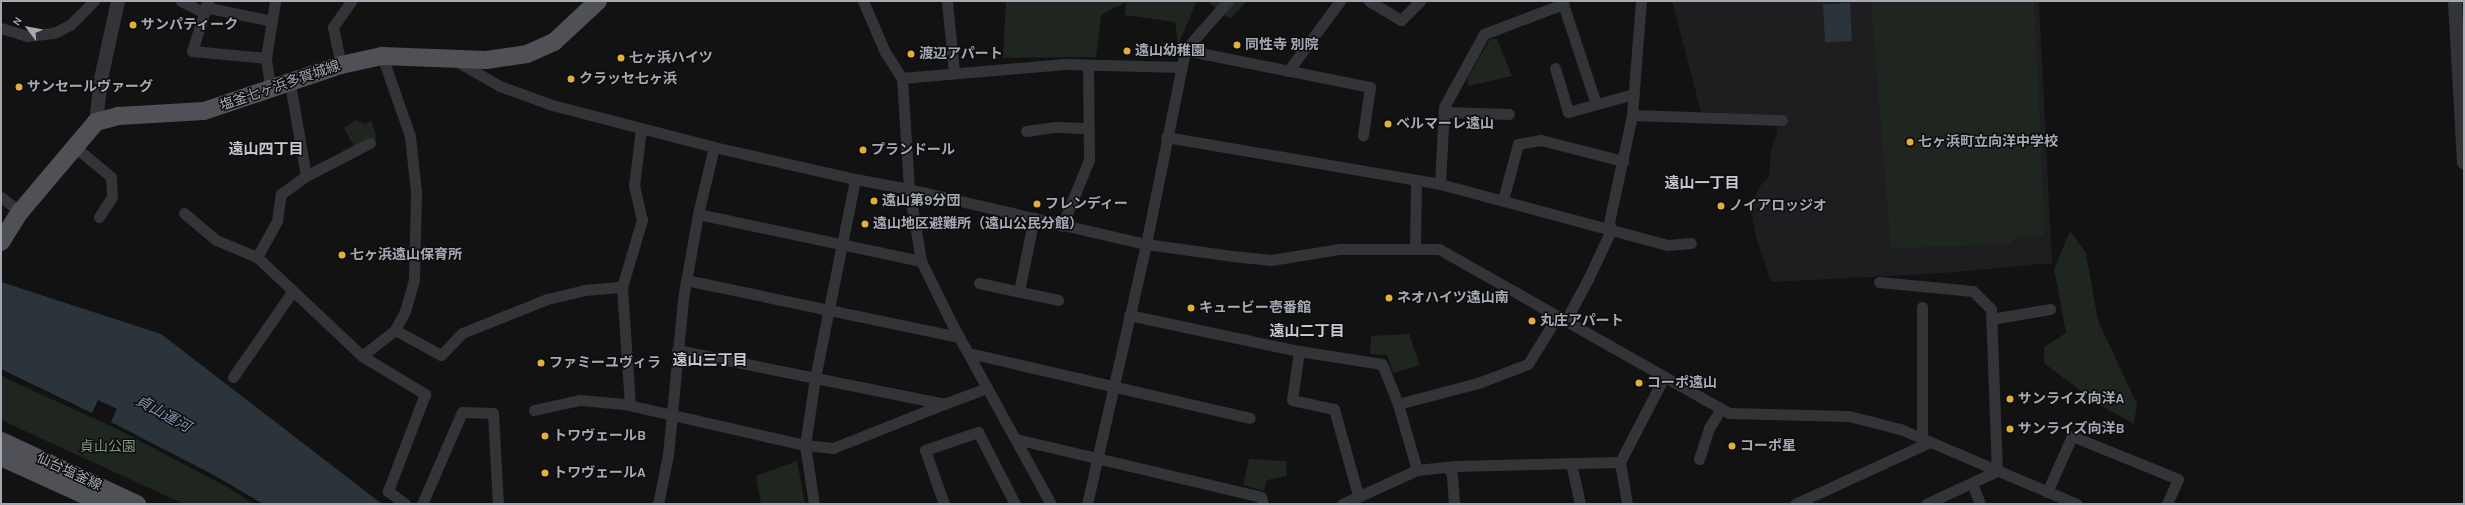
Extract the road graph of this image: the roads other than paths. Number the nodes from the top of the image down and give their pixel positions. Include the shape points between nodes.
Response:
1 (94, 1) edge
2 (118, 1) edge
3 (181, 1) edge
4 (275, 1) edge
5 (351, 1) edge
6 (598, 1) edge
7 (863, 1) edge
8 (947, 1) edge
9 (1228, 1) edge
10 (1340, 1) edge
11 (1368, 1) edge
12 (1420, 1) edge
13 (1640, 1) edge
14 (2455, 1) edge
15 (1563, 2) edge
16 (206, 7) edge
17 (272, 21) junction
18 (1, 28) edge
19 (1185, 50) junction
20 (382, 56) junction
21 (266, 58) junction
22 (452, 59) junction
23 (1088, 64) junction
24 (341, 65) junction
25 (1181, 67) junction
26 (1555, 68) dead end
27 (1288, 71) junction
28 (954, 73) junction
29 (902, 78) junction
30 (290, 84) junction
31 (271, 91) junction
32 (1634, 94) junction
33 (1596, 104) junction
34 (1444, 112) junction
35 (1509, 114) dead end
36 (1632, 116) junction
37 (1782, 120) dead end
38 (96, 122) junction
39 (641, 128) junction
40 (1089, 128) junction
41 (1026, 131) dead end
42 (1363, 135) dead end
43 (1166, 137) junction
44 (370, 143) dead end
45 (75, 147) junction
46 (714, 147) junction
47 (1622, 161) junction
48 (2464, 163) edge
49 (306, 176) junction
50 (855, 179) junction
51 (1416, 180) junction
52 (1440, 184) junction
53 (909, 189) junction
54 (1, 196) edge
55 (1503, 200) junction
56 (20, 212) junction
57 (184, 213) dead end
58 (698, 214) junction
59 (100, 218) dead end
60 (1034, 218) junction
61 (1062, 226) junction
62 (1610, 227) junction
63 (1, 242) edge
64 (1691, 243) dead end
65 (1146, 244) junction
66 (841, 246) junction
67 (1415, 247) junction
68 (257, 257) junction
69 (921, 261) junction
70 (686, 280) junction
71 (1879, 282) dead end
72 (979, 283) dead end
73 (622, 287) junction
74 (1019, 291) junction
75 (292, 292) junction
76 (1058, 300) dead end
77 (1922, 307) dead end
78 (2050, 309) dead end
79 (828, 312) junction
80 (1129, 315) junction
81 (1562, 317) junction
82 (1992, 319) junction
83 (395, 330) junction
84 (959, 337) junction
85 (677, 350) junction
86 (1299, 351) junction
87 (969, 353) junction
88 (362, 356) junction
89 (233, 377) dead end
90 (1664, 377) junction
91 (815, 378) junction
92 (1113, 385) junction
93 (987, 388) junction
94 (944, 404) junction
95 (1398, 404) junction
96 (630, 405) junction
97 (1721, 408) junction
98 (534, 410) dead end
99 (673, 414) junction
100 (1250, 418) dead end
101 (1016, 439) junction
102 (1926, 440) junction
103 (1, 441) edge
104 (806, 445) junction
105 (1, 457) edge
106 (1098, 457) junction
107 (1698, 459) dead end
108 (1620, 462) junction
109 (1572, 463) junction
110 (1448, 467) junction
111 (1417, 470) junction
112 (1997, 471) junction
113 (1972, 483) junction
114 (2047, 492) junction
115 (1358, 495) junction
116 (1815, 500) edge
117 (99, 503) edge
118 (137, 504) edge
119 (405, 504) edge
120 (422, 504) edge
121 (498, 504) edge
122 (658, 504) edge
123 (814, 504) edge
124 (944, 504) edge
125 (1016, 504) edge
126 (1051, 504) edge
127 (1087, 504) edge
128 (1263, 504) edge
129 (1342, 504) edge
130 (1454, 504) edge
131 (1580, 504) edge
132 (1627, 504) edge
133 (1795, 504) edge
134 (1926, 504) edge
135 (1980, 504) edge
136 (2077, 504) edge
137 (2167, 504) edge

1 - 18 street via 70,24 54,33 28,36
2 - 38 street via 101,79
3 - 16 street
4 - 17 street
5 - 24 street via 333,27
6 - 22 main road, 塩釜七ヶ浜多賀城線 via 542,49 512,57
7 - 29 street via 885,52
8 - 28 street
9 - 19 street
10 - 27 street
11 - 12 street via 1401,20
13 - 32 street
14 - 48 street
15 - 33 street
15 - 34 street via 1484,34 1444,107
16 - 17 street
16 - 21 street via 192,51
17 - 21 street
19 - 25 street
19 - 27 street
20 - 22 main road, 塩釜七ヶ浜多賀城線 via 414,55
20 - 24 main road, 塩釜七ヶ浜多賀城線
20 - 83 street via 410,136 416,192 414,280 405,311
21 - 31 street
22 - 39 street via 500,86 552,105
23 - 25 street
23 - 28 street
23 - 40 street
24 - 30 main road, 塩釜七ヶ浜多賀城線
25 - 43 street
26 - 33 street via 1568,112
27 - 42 street via 1370,87
28 - 29 street
29 - 53 street
30 - 31 main road, 塩釜七ヶ浜多賀城線
30 - 49 street
31 - 38 main road, 塩釜七ヶ浜多賀城線 via 204,112 119,116
32 - 33 street
32 - 36 street
34 - 35 street
34 - 52 street
36 - 37 street
36 - 47 street
38 - 45 main road
39 - 46 street
39 - 73 street via 634,186 642,220
40 - 41 street via 1056,127
40 - 61 street via 1089,160
43 - 51 street
43 - 65 street
44 - 49 street
45 - 56 main road
45 - 59 street via 111,177 112,197
46 - 50 street
46 - 58 street
47 - 55 street via 1540,140 1518,144
47 - 62 street
49 - 68 street via 281,194 277,221
50 - 53 street
50 - 66 street
51 - 52 street
51 - 67 street
52 - 55 street
53 - 60 street
53 - 69 street
54 - 56 street
55 - 62 street
56 - 63 main road
57 - 68 street via 216,240
58 - 66 street
58 - 70 street
60 - 61 street
60 - 74 street
61 - 65 street
62 - 64 street via 1668,245
62 - 81 street via 1588,279
65 - 67 street via 1271,260 1340,249
65 - 80 street
66 - 69 street
66 - 79 street
67 - 81 street via 1427,247 1450,253
68 - 75 street
69 - 84 street
70 - 79 street
70 - 85 street
71 - 82 street via 1973,291 1991,309
72 - 74 street
73 - 83 street via 585,290 547,299 462,333 441,355
73 - 96 street
74 - 76 street
75 - 88 street
75 - 89 street
77 - 102 street
78 - 82 street
79 - 84 street
79 - 91 street
80 - 86 street
80 - 92 street
81 - 90 street
81 - 95 street via 1528,364 1478,383
82 - 112 street
83 - 88 street
84 - 87 street
85 - 91 street
85 - 99 street
86 - 95 street via 1382,364
86 - 115 street via 1292,400 1334,409
87 - 92 street
87 - 93 street
88 - 119 street via 425,394 388,491
90 - 97 street
90 - 108 street
91 - 94 street
91 - 104 street
92 - 100 street
92 - 106 street
93 - 94 street
93 - 101 street
94 - 104 street via 832,448
95 - 111 street
96 - 98 street via 580,400
96 - 99 street
97 - 102 street via 1729,413 1849,416 1900,429
97 - 107 street via 1709,428
99 - 104 street
99 - 122 street
101 - 106 street
101 - 126 street
102 - 112 street
102 - 116 street
103 - 118 main road, 仙台塩釜線
104 - 123 street
105 - 117 main road, 仙台塩釜線
106 - 127 street
106 - 128 street via 1261,497
108 - 109 street
108 - 132 street
109 - 110 street
109 - 131 street
110 - 111 street
110 - 130 street via 1452,475
111 - 115 street
112 - 113 street
112 - 114 street
113 - 134 street
113 - 135 street
114 - 136 street
114 - 137 street via 2072,436 2178,479
115 - 129 street
116 - 133 street
120 - 121 street via 462,412 493,413
124 - 125 street via 925,450 978,432

